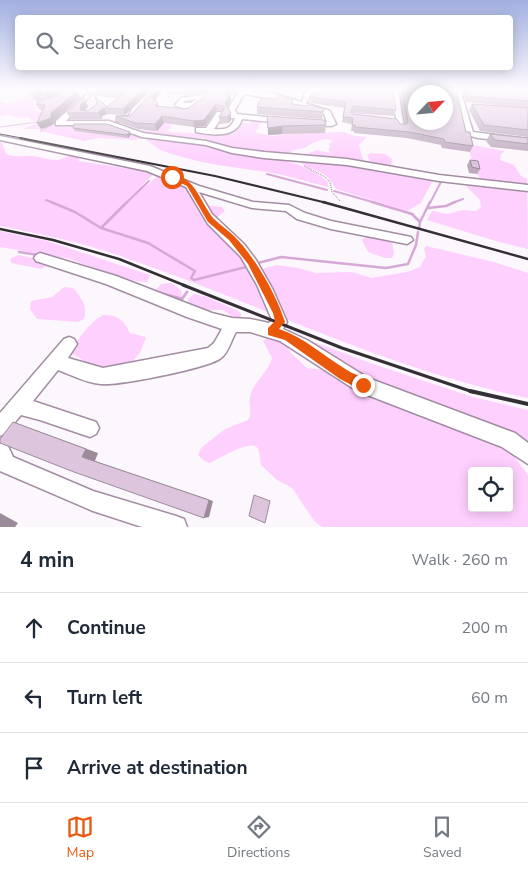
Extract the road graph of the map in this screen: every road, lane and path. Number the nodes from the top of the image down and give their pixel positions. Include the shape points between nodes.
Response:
1 (69, 114) edge
2 (88, 114) edge
3 (133, 114) edge
4 (220, 114) edge
5 (233, 114) edge
6 (326, 114) edge
7 (398, 114) edge
8 (464, 114) edge
9 (240, 117) junction
10 (391, 120) edge
11 (288, 121) junction
12 (59, 122) junction
13 (40, 130) dead end
14 (199, 130) dead end
15 (208, 130) junction
16 (288, 131) edge
17 (0, 138) edge
18 (528, 141) edge
19 (292, 158) junction
20 (189, 185) junction
21 (528, 188) edge
22 (340, 202) dead end
23 (407, 240) dead end
24 (40, 258) dead end
25 (232, 325) junction
26 (271, 331) junction
27 (69, 344) dead end
28 (55, 361) junction
29 (18, 406) junction
30 (0, 427) edge
31 (90, 428) dead end
32 (0, 451) edge
33 (528, 454) edge
34 (176, 527) edge

1 - 12 street
2 - 3 street via 128,119
4 - 15 street
5 - 9 street
6 - 11 street via 332,124
7 - 10 street via 400,124
8 - 18 street via 473,135
9 - 11 street
9 - 15 street via 232,129
11 - 16 street
12 - 13 path
12 - 19 street via 109,123 142,135
14 - 15 street
17 - 20 street via 150,169
19 - 21 street via 316,158 439,178
19 - 22 path via 326,177
20 - 23 street via 252,205 289,208 301,216 331,226
20 - 26 street via 211,220 232,238 251,262 280,322
24 - 25 street via 77,268 183,310
25 - 26 street
25 - 28 street via 214,354 127,374 104,376
26 - 33 street via 287,336 363,385 508,440
27 - 28 street
28 - 29 street
29 - 30 street
29 - 31 street
32 - 34 street via 6,464 93,501

